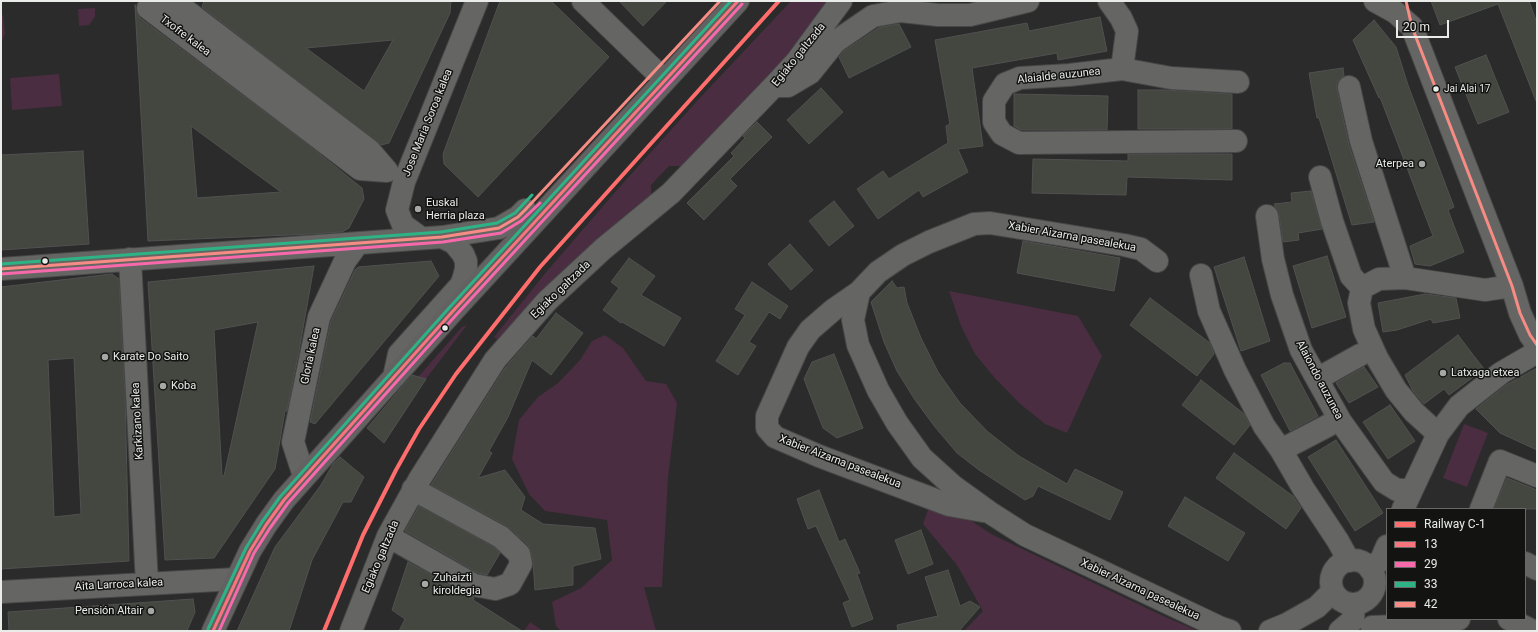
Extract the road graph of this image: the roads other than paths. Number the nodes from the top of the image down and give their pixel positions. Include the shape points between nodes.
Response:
1 (582, 1) edge
2 (720, 1) edge
3 (738, 1) edge
4 (841, 1) edge
5 (1028, 1) edge
6 (1110, 1) edge
7 (1375, 1) edge
8 (1406, 1) edge
9 (476, 2) edge
10 (1412, 27) junction
11 (1122, 69) junction
12 (654, 70) junction
13 (1238, 82) dead end
14 (774, 86) junction
15 (1349, 87) dead end
16 (1236, 141) dead end
17 (387, 172) joint
18 (1320, 177) dead end
19 (525, 210) joint
20 (1267, 216) dead end
21 (431, 238) junction
22 (358, 243) junction
23 (130, 259) junction
24 (1157, 261) dead end
25 (1, 268) edge
26 (1201, 275) dead end
27 (1405, 278) junction
28 (1512, 286) junction
29 (1362, 288) junction
30 (859, 292) junction
31 (1533, 352) edge
32 (1360, 355) dead end
33 (394, 377) junction
34 (1317, 379) junction
35 (1329, 425) dead end
36 (1438, 434) junction
37 (1281, 450) junction
38 (304, 476) junction
39 (1537, 476) edge
40 (413, 489) junction
41 (1407, 500) edge
42 (1481, 508) edge
43 (988, 512) junction
44 (388, 536) junction
45 (1386, 548) edge
46 (1349, 560) junction
47 (1526, 564) edge
48 (1370, 569) junction
49 (1537, 569) edge
50 (236, 579) junction
51 (147, 584) junction
52 (1333, 591) junction
53 (1, 592) edge
54 (1356, 604) junction
55 (1450, 620) edge
56 (1511, 620) edge
57 (1372, 629) edge
58 (213, 631) edge
59 (351, 631) edge
60 (1230, 631) edge
61 (1270, 631) edge
62 (1340, 631) edge
63 (1533, 631) edge

1 - 12 street
2 - 12 main road
3 - 33 main road
4 - 14 street, Egiako galtzada via 797,61
5 - 14 street via 970,15 901,11 873,16 835,42 810,73 788,86
6 - 11 street via 1127,31
7 - 10 street via 1395,12
8 - 10 street
9 - 21 street, Jose Maria Soroa kalea via 404,182 397,210 403,226
10 - 28 street
11 - 13 street, Alaialde auzunea via 1171,78
11 - 16 street, Alaialde auzunea via 1069,76 1020,78 1005,84 994,101 994,122 1002,134 1019,143
12 - 19 main road
14 - 40 street, Egiako galtzada via 671,193 603,249 548,301 496,360
15 - 27 street via 1361,141
17 - 17 street, Txofre kalea via 369,150 180,6 148,8 360,170
18 - 29 street via 1351,276
19 - 21 street via 518,218 499,228
20 - 34 street, Alaiondo auzunea via 1273,259 1282,295 1301,350
21 - 22 street
21 - 33 street, Jose Maria Soroa kalea via 454,243 466,261 464,277 461,285 399,354
22 - 23 street
22 - 38 street, Gloria kalea via 345,261 319,318 293,442
23 - 25 street
23 - 51 street, Karkizano kalea
24 - 30 street, Xabier Aizarna pasealekua via 1141,249 1124,245 990,223 974,224 903,255 878,272
26 - 37 street via 1209,311 1235,370 1264,426
27 - 28 street via 1486,290
27 - 29 street via 1379,279
28 - 31 street via 1520,314 1530,335
29 - 36 street via 1359,303 1364,329 1377,358 1396,390 1414,412
30 - 43 street, Xabier Aizarna pasealekua via 853,320 858,345 897,424 922,458 953,486
30 - 43 street, Xabier Aizarna pasealekua via 810,330 798,347 767,416 767,428 775,437 819,456 949,505
31 - 36 street via 1459,406
32 - 34 street
33 - 38 main road
34 - 41 street, Alaiondo auzunea via 1341,422 1384,482
35 - 37 street
36 - 41 street
37 - 46 street
38 - 50 main road via 266,525
39 - 42 street via 1500,461
40 - 44 street, Egiako galtzada
40 - 44 street via 501,537 519,554 521,564 510,584 495,589 474,585
43 - 60 street, Xabier Aizarna pasealekua via 1026,535
44 - 59 street, Egiako galtzada
45 - 48 street via 1381,560
46 - 48 street via 1362,562
46 - 52 street via 1337,567 1332,574
47 - 49 street
48 - 54 street via 1374,576 1373,591
50 - 51 street, Aita Larroca kalea
50 - 58 main road
51 - 53 street, Aita Larroca kalea
52 - 54 street via 1338,598
52 - 61 street via 1316,606
54 - 57 street
54 - 62 street via 1353,620
55 - 57 street
56 - 63 street

